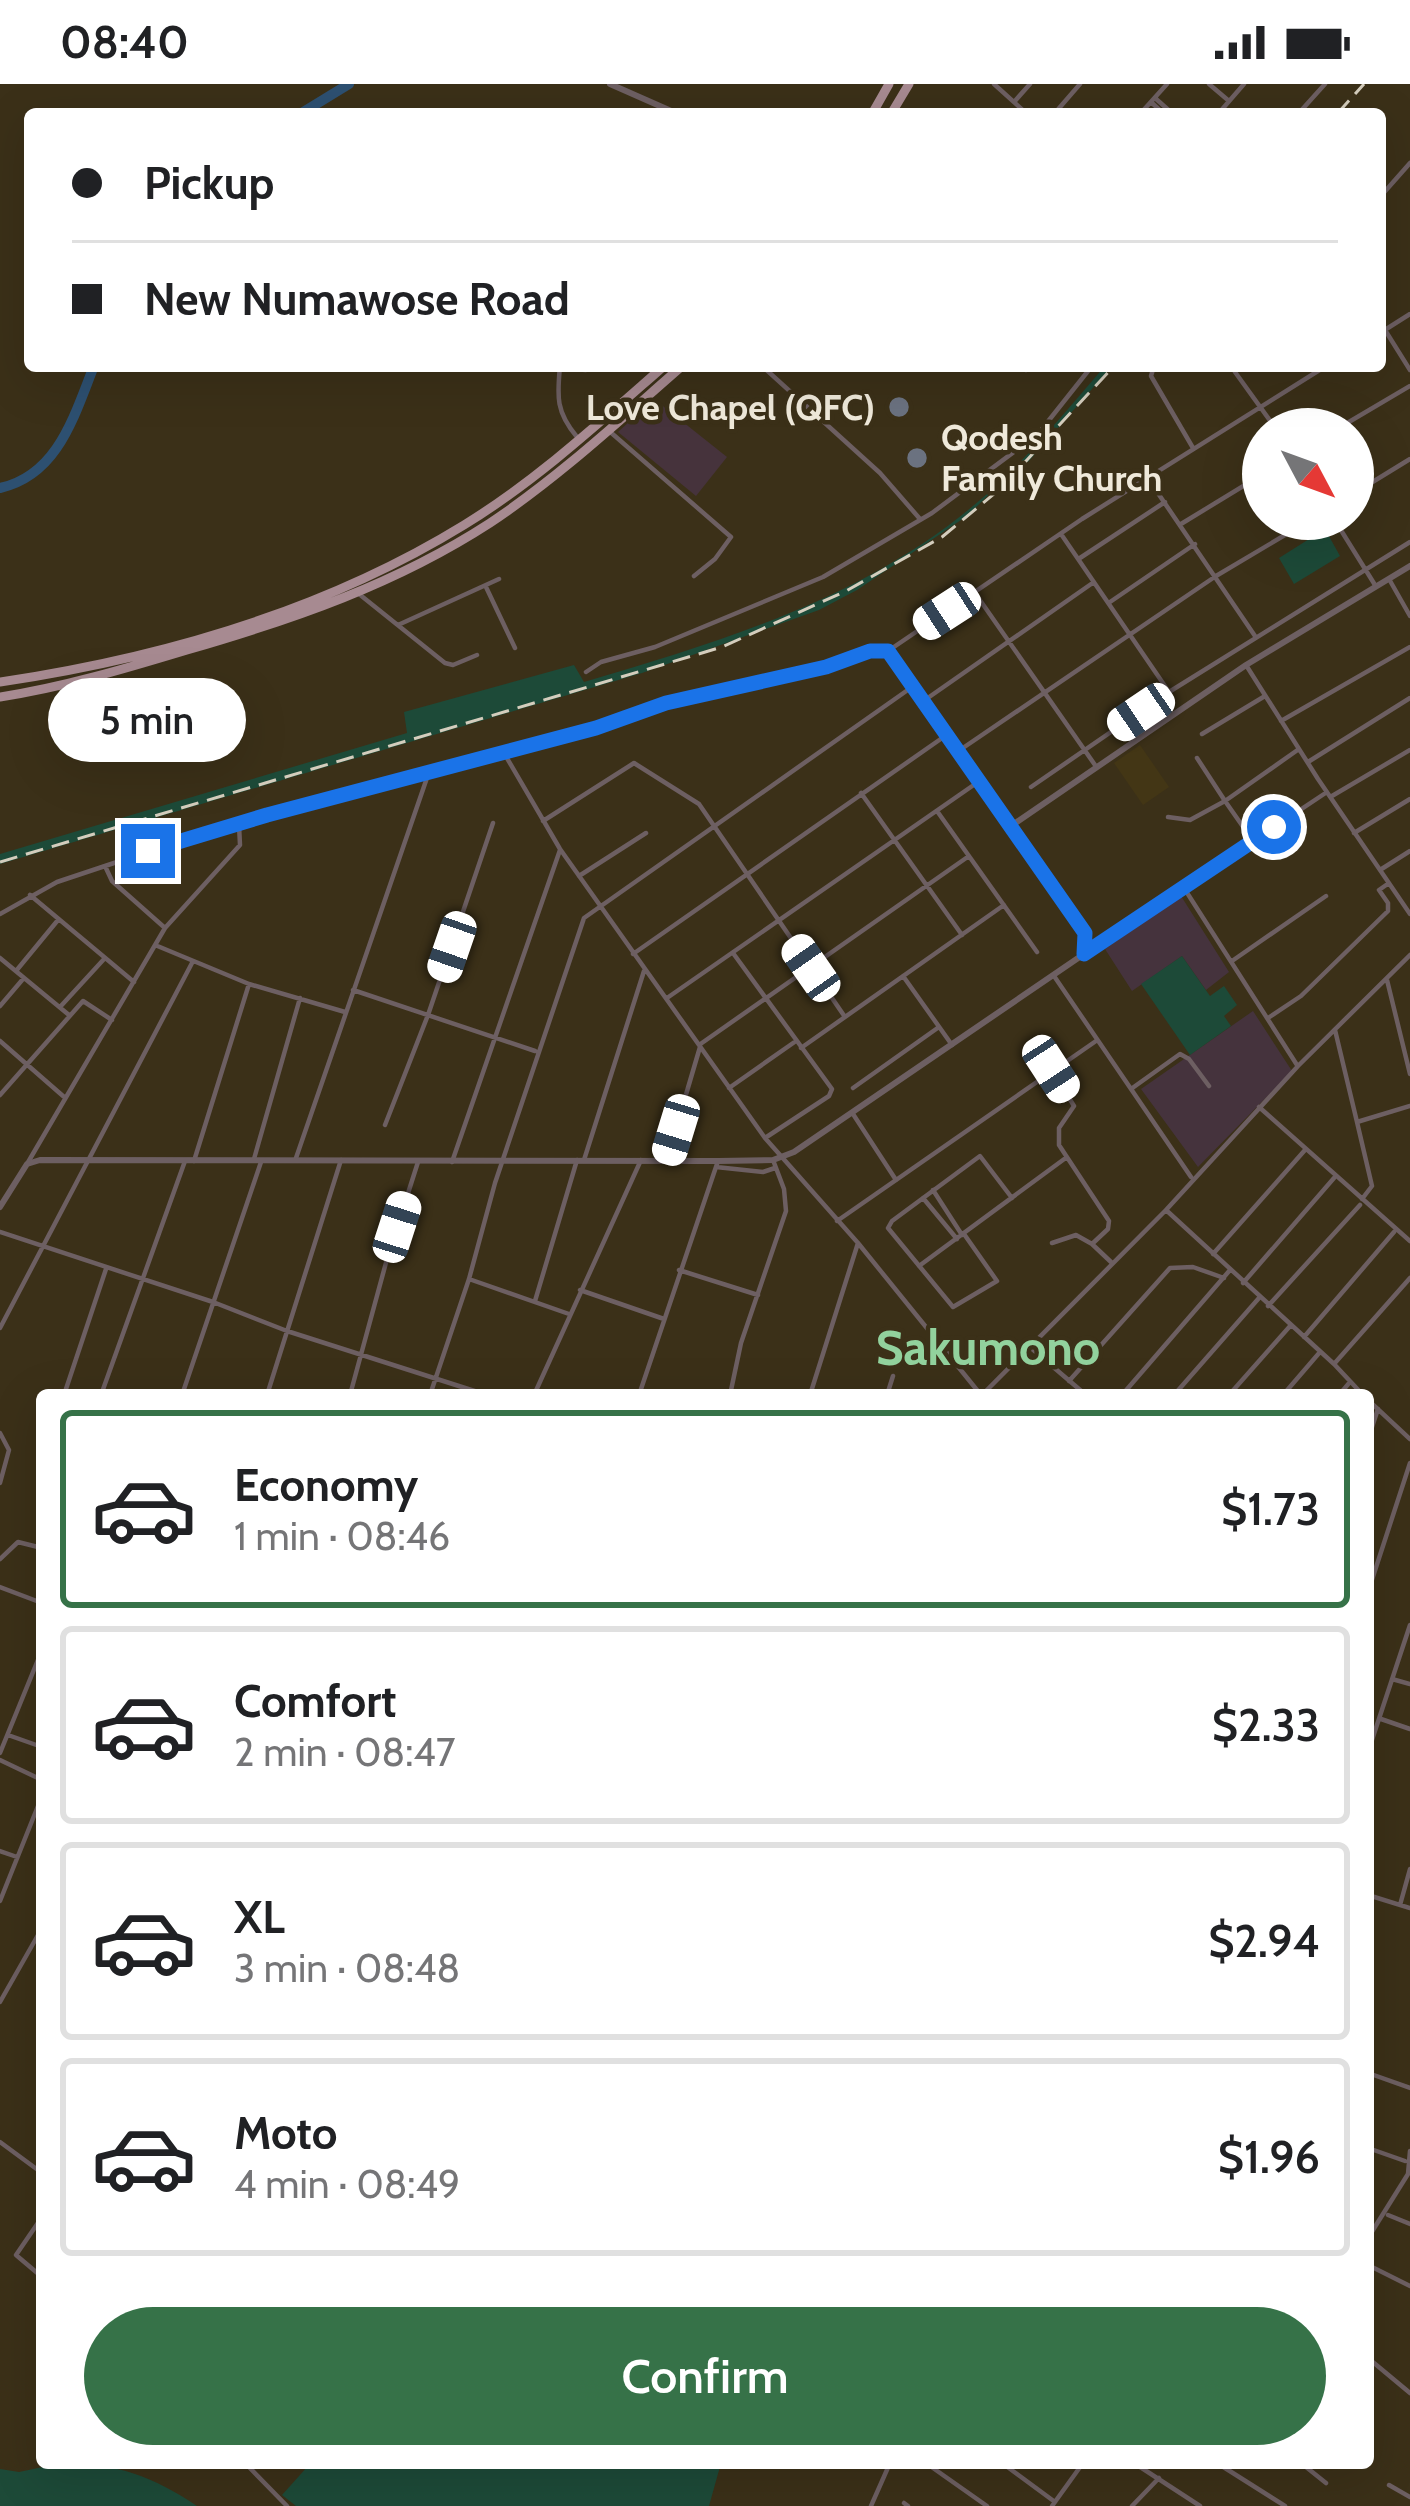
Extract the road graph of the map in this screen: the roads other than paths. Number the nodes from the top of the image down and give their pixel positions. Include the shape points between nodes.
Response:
1 (610, 84) edge
2 (994, 84) edge
3 (1030, 84) edge
4 (1080, 84) edge
5 (1167, 84) edge
6 (1209, 84) edge
7 (1244, 84) edge
8 (1325, 84) edge
9 (1153, 100) junction
10 (1229, 101) junction
11 (1013, 102) junction
12 (664, 108) edge
13 (1020, 108) edge
14 (1059, 108) edge
15 (1145, 108) edge
16 (1159, 108) edge
17 (1164, 108) edge
18 (1223, 108) edge
19 (1303, 108) edge
20 (1410, 163) edge
21 (1386, 190) edge
22 (1386, 337) edge
23 (1410, 370) edge
24 (560, 372) edge
25 (657, 372) edge
26 (675, 372) edge
27 (769, 372) edge
28 (1087, 372) edge
29 (1152, 372) edge
30 (1234, 372) dead end
31 (1316, 372) edge
32 (1410, 386) edge
33 (1260, 407) junction
34 (1373, 408) edge
35 (608, 430) junction
36 (578, 439) junction
37 (1193, 448) junction
38 (1410, 459) edge
39 (1147, 477) junction
40 (1374, 481) edge
41 (1242, 487) edge
42 (1165, 502) junction
43 (920, 519) junction
44 (1181, 524) junction
45 (1061, 534) junction
46 (1277, 540) edge
47 (1347, 540) edge
48 (1410, 542) edge
49 (1195, 544) junction
50 (1078, 559) junction
51 (1410, 566) edge
52 (1365, 570) junction
53 (694, 576) dead end
54 (1216, 576) junction
55 (1388, 578) junction
56 (499, 579) dead end
57 (1094, 583) junction
58 (1375, 585) junction
59 (486, 587) junction
60 (975, 592) junction
61 (359, 594) junction
62 (1108, 604) junction
63 (1410, 616) edge
64 (398, 626) junction
65 (1130, 635) junction
66 (1256, 637) junction
67 (1010, 641) junction
68 (1410, 647) edge
69 (515, 648) dead end
70 (888, 651) junction
71 (477, 655) dead end
72 (1246, 664) junction
73 (586, 671) dead end
74 (63, 672) junction
75 (0, 682) edge
76 (68, 686) junction
77 (912, 687) junction
78 (1169, 692) junction
79 (1045, 693) junction
80 (1265, 696) junction
81 (0, 697) edge
82 (1410, 698) edge
83 (922, 702) junction
84 (78, 717) dead end
85 (1281, 721) junction
86 (1202, 734) dead end
87 (945, 736) junction
88 (1299, 749) junction
89 (1084, 750) junction
90 (1410, 750) edge
91 (504, 752) junction
92 (957, 752) junction
93 (1197, 758) dead end
94 (1307, 762) junction
95 (1096, 767) junction
96 (429, 772) junction
97 (978, 782) junction
98 (1031, 787) dead end
99 (861, 793) junction
100 (1328, 795) junction
101 (1410, 799) edge
102 (1225, 801) junction
103 (937, 811) junction
104 (1168, 817) dead end
105 (543, 821) junction
106 (493, 823) dead end
107 (239, 824) junction
108 (1011, 826) junction
109 (712, 828) junction
110 (646, 833) dead end
111 (1354, 833) junction
112 (894, 840) junction
113 (1253, 841) junction
114 (560, 849) junction
115 (1410, 851) edge
116 (969, 856) junction
117 (105, 866) junction
118 (1380, 870) junction
119 (745, 874) junction
120 (579, 876) junction
121 (1389, 883) junction
122 (927, 886) junction
123 (1184, 888) junction
124 (30, 895) junction
125 (1325, 896) dead end
126 (1410, 896) edge
127 (1402, 901) junction
128 (1004, 905) junction
129 (599, 907) junction
130 (0, 914) edge
131 (1410, 914) edge
132 (58, 920) junction
133 (778, 920) junction
134 (165, 928) junction
135 (962, 935) junction
136 (155, 945) junction
137 (1037, 952) dead end
138 (734, 953) junction
139 (633, 954) junction
140 (1084, 954) junction
141 (1410, 955) edge
142 (0, 958) edge
143 (104, 958) junction
144 (1232, 962) junction
145 (192, 963) junction
146 (811, 968) junction
147 (15, 971) junction
148 (644, 971) junction
149 (903, 976) junction
150 (1054, 976) junction
151 (1387, 978) junction
152 (23, 980) junction
153 (134, 982) junction
154 (249, 984) junction
155 (353, 990) junction
156 (75, 992) junction
157 (300, 998) junction
158 (666, 998) junction
159 (767, 999) junction
160 (83, 1001) junction
161 (0, 1006) edge
162 (60, 1008) junction
163 (345, 1012) junction
164 (69, 1015) junction
165 (428, 1015) junction
166 (845, 1017) junction
167 (1268, 1018) junction
168 (112, 1020) junction
169 (939, 1027) junction
170 (1410, 1028) edge
171 (1335, 1030) junction
172 (1400, 1030) junction
173 (493, 1036) junction
174 (0, 1041) edge
175 (796, 1041) junction
176 (1096, 1041) junction
177 (699, 1046) junction
178 (952, 1046) junction
179 (801, 1048) junction
180 (538, 1052) junction
181 (26, 1064) junction
182 (1298, 1066) junction
183 (1051, 1069) junction
184 (1410, 1074) edge
185 (1209, 1086) dead end
186 (729, 1088) junction
187 (853, 1088) dead end
188 (1131, 1089) junction
189 (0, 1095) edge
190 (66, 1098) junction
191 (1259, 1106) junction
192 (1410, 1106) edge
193 (853, 1113) junction
194 (1358, 1122) junction
195 (386, 1125) dead end
196 (765, 1138) junction
197 (1306, 1149) junction
198 (1067, 1157) junction
199 (667, 1159) junction
200 (341, 1160) junction
201 (502, 1160) junction
202 (581, 1160) junction
203 (641, 1160) junction
204 (88, 1161) junction
205 (189, 1161) junction
206 (296, 1161) junction
207 (777, 1161) junction
208 (257, 1162) junction
209 (418, 1162) junction
210 (452, 1162) junction
211 (27, 1164) junction
212 (717, 1164) junction
213 (1335, 1177) junction
214 (1191, 1178) junction
215 (896, 1180) junction
216 (933, 1190) junction
217 (923, 1198) junction
218 (1012, 1198) junction
219 (1, 1203) edge
220 (1360, 1203) junction
221 (1166, 1210) junction
222 (837, 1221) junction
223 (1396, 1230) junction
224 (0, 1232) edge
225 (961, 1236) junction
226 (1410, 1240) edge
227 (858, 1243) junction
228 (1052, 1243) dead end
229 (1092, 1244) junction
230 (44, 1246) junction
231 (1213, 1254) junction
232 (1112, 1263) junction
233 (919, 1266) junction
234 (106, 1268) junction
235 (679, 1270) junction
236 (1230, 1270) junction
237 (1224, 1278) junction
238 (1410, 1278) edge
239 (469, 1279) junction
240 (141, 1280) junction
241 (1243, 1282) junction
242 (580, 1291) junction
243 (758, 1295) junction
244 (1259, 1298) junction
245 (535, 1301) junction
246 (213, 1302) junction
247 (1268, 1306) junction
248 (569, 1314) junction
249 (664, 1318) junction
250 (1291, 1325) junction
251 (0, 1328) edge
252 (287, 1331) junction
253 (1304, 1336) junction
254 (1030, 1346) junction
255 (1320, 1352) junction
256 (363, 1356) junction
257 (1334, 1364) junction
258 (435, 1376) junction
259 (893, 1376) dead end
260 (1069, 1381) junction
261 (1352, 1384) junction
262 (66, 1389) edge
263 (103, 1389) edge
264 (184, 1389) edge
265 (269, 1389) edge
266 (352, 1389) edge
267 (432, 1389) edge
268 (471, 1389) edge
269 (537, 1389) edge
270 (641, 1389) edge
271 (731, 1389) edge
272 (812, 1389) edge
273 (889, 1389) edge
274 (977, 1389) edge
275 (988, 1389) edge
276 (1079, 1389) edge
277 (1127, 1389) edge
278 (1179, 1389) edge
279 (1233, 1389) edge
280 (1288, 1389) edge
281 (1346, 1389) edge
282 (1352, 1389) edge
283 (1357, 1389) edge
284 (1374, 1405) edge
285 (1378, 1409) junction
286 (1374, 1421) edge
287 (0, 1433) edge
288 (1410, 1439) edge
289 (1410, 1462) edge
290 (0, 1483) edge
291 (36, 1546) edge
292 (0, 1559) edge
293 (1374, 1573) edge
294 (0, 1587) edge
295 (36, 1601) edge
296 (1410, 1624) edge
297 (1408, 1638) edge
298 (36, 1665) edge
299 (1393, 1678) junction
300 (1410, 1684) edge
301 (1380, 1719) junction
302 (1410, 1729) edge
303 (7, 1735) junction
304 (1374, 1736) edge
305 (36, 1745) edge
306 (0, 1756) edge
307 (36, 1777) edge
308 (36, 1811) edge
309 (0, 1851) edge
310 (17, 1857) junction
311 (1410, 1869) edge
312 (1374, 1897) edge
313 (0, 1901) edge
314 (1400, 1905) junction
315 (1410, 1908) edge
316 (36, 1939) edge
317 (0, 2002) edge
318 (1374, 2075) edge
319 (1410, 2088) edge
320 (0, 2142) edge
321 (1374, 2150) edge
322 (1410, 2151) edge
323 (1408, 2162) edge
324 (36, 2169) edge
325 (1385, 2214) junction
326 (1410, 2224) edge
327 (36, 2226) edge
328 (1374, 2230) edge
329 (1374, 2268) edge
330 (36, 2272) edge
331 (1410, 2286) edge
332 (1374, 2363) edge
333 (1410, 2393) edge
334 (251, 2469) edge
335 (887, 2469) edge
336 (933, 2469) edge
337 (1009, 2469) edge
338 (1079, 2469) edge
339 (1144, 2469) edge
340 (1226, 2469) edge
341 (1308, 2469) edge
342 (1159, 2478) junction
343 (1326, 2483) dead end
344 (1389, 2486) dead end
345 (1410, 2497) edge
346 (1053, 2504) edge
347 (287, 2506) edge
348 (871, 2506) edge
349 (987, 2506) edge
350 (1132, 2506) edge
351 (1201, 2506) edge
352 (1285, 2506) edge

1 - 12 street
2 - 11 street
3 - 11 street
4 - 14 street
5 - 9 street
6 - 10 street
7 - 10 street
8 - 19 street
9 - 15 street
9 - 16 street
9 - 17 street
10 - 18 street
11 - 13 street
20 - 21 street
22 - 23 street
24 - 36 street via 557,407
25 - 36 main road
26 - 35 main road
27 - 43 street
28 - 43 street via 1038,434
29 - 37 street
30 - 33 street
31 - 33 street
32 - 34 street
33 - 37 street
35 - 53 street via 731,537
35 - 61 main road via 489,523
36 - 74 main road via 460,528 301,607
37 - 39 street
38 - 40 street
39 - 42 street
39 - 45 street
41 - 44 street
42 - 44 street
42 - 50 street
43 - 73 street via 823,578
44 - 49 street
45 - 50 street
45 - 60 street
46 - 54 street
47 - 52 street
48 - 52 street
49 - 54 street
49 - 62 street
50 - 57 street
51 - 55 street
52 - 58 street
52 - 66 street
54 - 65 street
54 - 66 street
55 - 58 street
55 - 63 street
56 - 59 street
57 - 62 street
57 - 67 street
58 - 72 street
59 - 64 street
59 - 69 street
60 - 67 street
60 - 70 street
61 - 64 street
61 - 76 main road
62 - 65 street
64 - 71 street via 449,665
65 - 78 street
65 - 79 street
66 - 78 street
67 - 79 street
67 - 83 street
68 - 85 street
70 - 77 street
70 - 91 street via 666,703
72 - 80 street
72 - 95 street
74 - 75 main road
74 - 76 main road
76 - 81 main road
76 - 84 street
77 - 83 street
77 - 109 street
78 - 89 street
79 - 89 street
79 - 92 street
80 - 85 street
80 - 86 street
82 - 94 street
83 - 87 street
85 - 88 street
87 - 92 street
87 - 99 street
88 - 94 street
88 - 102 street
89 - 95 street
89 - 98 street
90 - 100 street
91 - 96 street
91 - 105 street
92 - 97 street
93 - 102 street
94 - 100 street
95 - 108 street
96 - 107 street
96 - 155 street
97 - 103 street
97 - 108 street
99 - 112 street
99 - 119 street
100 - 111 street
100 - 113 street
101 - 111 street
102 - 104 street via 1190,820
102 - 113 street
103 - 112 street
103 - 116 street
105 - 109 street via 634,763 693,799
105 - 114 street
106 - 165 street
107 - 117 street
107 - 134 street via 240,845
108 - 140 street via 1085,933
109 - 119 street
109 - 129 street
110 - 120 street
111 - 118 street
112 - 122 street
112 - 133 street
113 - 123 street
114 - 120 street
114 - 173 street
115 - 118 street
116 - 122 street
116 - 128 street
117 - 124 street
117 - 134 street
118 - 121 street
119 - 133 street
119 - 139 street
120 - 129 street
121 - 127 street
121 - 167 street via 1379,890 1388,910
122 - 135 street
122 - 146 street
123 - 140 street
123 - 144 street
124 - 130 street
124 - 132 street
125 - 144 street
126 - 127 street
127 - 131 street
128 - 135 street
128 - 137 street
129 - 139 street
129 - 180 street via 581,923
132 - 143 street
132 - 147 street
133 - 138 street
133 - 146 street
134 - 136 street
135 - 149 street
136 - 145 street
136 - 153 street
138 - 158 street
138 - 159 street
139 - 148 street
140 - 150 street
141 - 151 street
142 - 147 street
143 - 153 street
143 - 156 street
144 - 167 street
145 - 154 street
145 - 204 street
146 - 159 street
146 - 166 street
147 - 152 street
148 - 158 street
148 - 202 street
149 - 166 street
149 - 169 street
150 - 176 street
150 - 178 street
151 - 171 street
151 - 172 street
152 - 161 street
152 - 162 street
153 - 168 street
154 - 157 street
154 - 205 street
155 - 163 street
155 - 165 street
156 - 160 street
156 - 162 street
157 - 163 street
157 - 208 street
158 - 177 street
159 - 175 street
159 - 177 street
160 - 164 street
160 - 168 street
162 - 164 street
163 - 206 street
164 - 181 street
165 - 173 street
165 - 195 street
166 - 179 street
167 - 182 street
168 - 190 street
169 - 178 street
169 - 187 street
170 - 172 street
171 - 182 street
171 - 194 street
172 - 184 street
173 - 180 street
173 - 210 street
174 - 181 street
175 - 179 street
175 - 186 street
176 - 183 street
176 - 188 street
177 - 186 street
177 - 199 street
178 - 193 street
179 - 196 street via 831,1093
180 - 201 street
181 - 189 street
181 - 190 street
182 - 191 street
183 - 198 street via 1073,1102 1059,1128
183 - 215 street
185 - 188 street via 1180,1054
186 - 196 street
188 - 214 street
190 - 211 street
191 - 197 street
191 - 214 street
192 - 194 street
193 - 207 street
193 - 215 street
194 - 220 street via 1372,1186
196 - 207 street
197 - 213 street
197 - 231 street
198 - 218 street
198 - 229 street via 1109,1221
199 - 203 street
199 - 212 street
200 - 206 street
200 - 209 street
200 - 252 street
201 - 202 street
201 - 210 street
201 - 239 street
202 - 203 street
202 - 245 street
203 - 242 street
204 - 205 street
204 - 211 street
204 - 230 street
205 - 208 street
205 - 240 street
206 - 208 street
207 - 212 street
207 - 222 street
207 - 243 street via 786,1211
208 - 246 street
209 - 210 street
209 - 256 street
211 - 219 street
212 - 235 street
213 - 220 street
213 - 241 street
214 - 221 street
215 - 222 street
216 - 217 street
216 - 218 street via 980,1156
216 - 225 street
217 - 225 street
217 - 233 street via 888,1228
218 - 225 street
220 - 223 street
220 - 247 street
221 - 231 street
221 - 232 street
222 - 227 street
223 - 226 street
223 - 253 street
224 - 230 street
225 - 233 street
225 - 233 street via 997,1278 993,1285 953,1307
227 - 272 street
227 - 274 street
228 - 229 street via 1076,1235
229 - 232 street
230 - 234 street
230 - 251 street
231 - 236 street
232 - 254 street
234 - 240 street
234 - 262 street
235 - 243 street
235 - 249 street
236 - 237 street
236 - 241 street
237 - 260 street via 1170,1268
237 - 277 street
238 - 257 street
239 - 245 street
239 - 258 street
240 - 246 street
240 - 263 street
241 - 244 street
242 - 248 street
242 - 249 street
243 - 271 street
244 - 247 street
244 - 278 street
245 - 248 street
246 - 252 street
246 - 264 street
247 - 250 street
248 - 269 street
249 - 270 street
250 - 253 street
250 - 279 street
252 - 256 street
252 - 265 street
253 - 255 street
254 - 260 street
254 - 275 street
255 - 257 street
255 - 280 street
256 - 258 street
256 - 266 street
257 - 261 street
258 - 267 street
258 - 268 street
259 - 273 street
260 - 276 street
261 - 281 street
261 - 282 street
261 - 283 street
284 - 285 street
285 - 286 street
285 - 288 street
287 - 290 street via 9,1450
289 - 293 street
291 - 292 street via 18,1542
294 - 295 street
296 - 297 street
297 - 299 street
298 - 303 street
299 - 300 street
299 - 301 street
301 - 302 street
301 - 304 street
303 - 305 street
303 - 306 street
306 - 307 street
308 - 310 street
309 - 310 street
310 - 313 street
311 - 314 street
312 - 314 street
314 - 315 street
316 - 317 street
318 - 319 street
320 - 324 street
321 - 323 street
322 - 323 street
323 - 325 street
325 - 326 street
325 - 328 street
327 - 330 street via 16,2255
329 - 331 street
332 - 333 street
334 - 347 street
335 - 348 street
336 - 349 street
337 - 346 street
338 - 346 street
339 - 342 street
340 - 352 street
341 - 343 street
342 - 350 street
342 - 351 street
344 - 345 street

